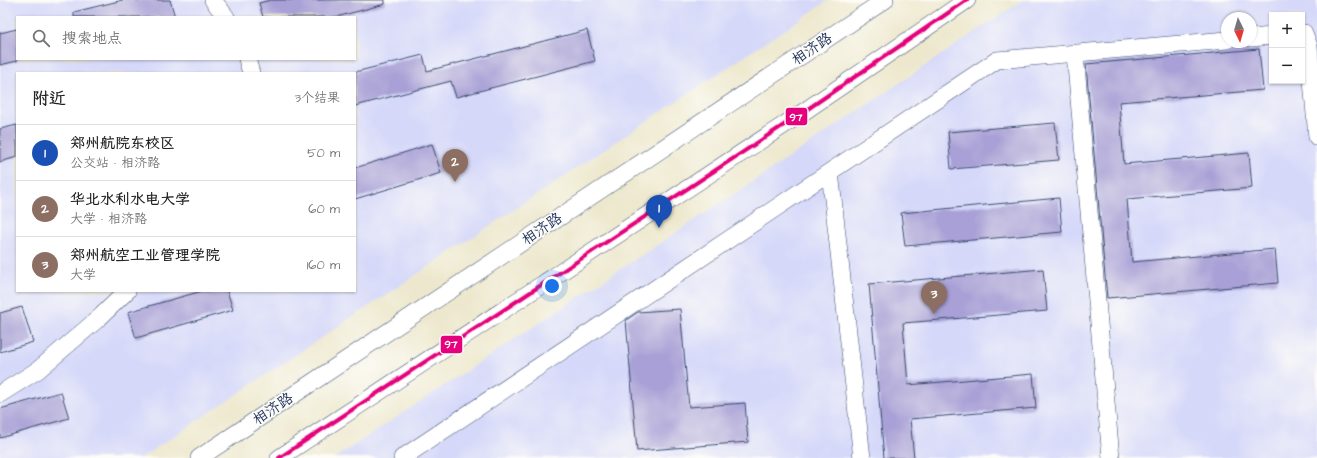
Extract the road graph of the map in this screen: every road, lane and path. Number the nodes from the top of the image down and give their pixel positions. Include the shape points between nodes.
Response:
1 (213, 0) edge
2 (885, 0) edge
3 (967, 0) edge
4 (225, 16) edge
5 (1269, 36) edge
6 (1305, 36) edge
7 (1257, 37) edge
8 (1221, 41) edge
9 (1076, 54) junction
10 (247, 60) edge
11 (252, 72) edge
12 (1317, 137) edge
13 (830, 172) junction
14 (126, 292) edge
15 (0, 394) edge
16 (199, 458) edge
17 (279, 458) edge
18 (402, 458) edge
19 (862, 458) edge
20 (1111, 458) edge

1 - 4 street
2 - 16 street, 相济路
3 - 17 street via 783,125
5 - 7 street
6 - 12 street via 1309,46
8 - 9 street
9 - 13 street via 997,60
9 - 20 street
10 - 11 street
13 - 18 street
13 - 19 street
14 - 15 street via 38,370

